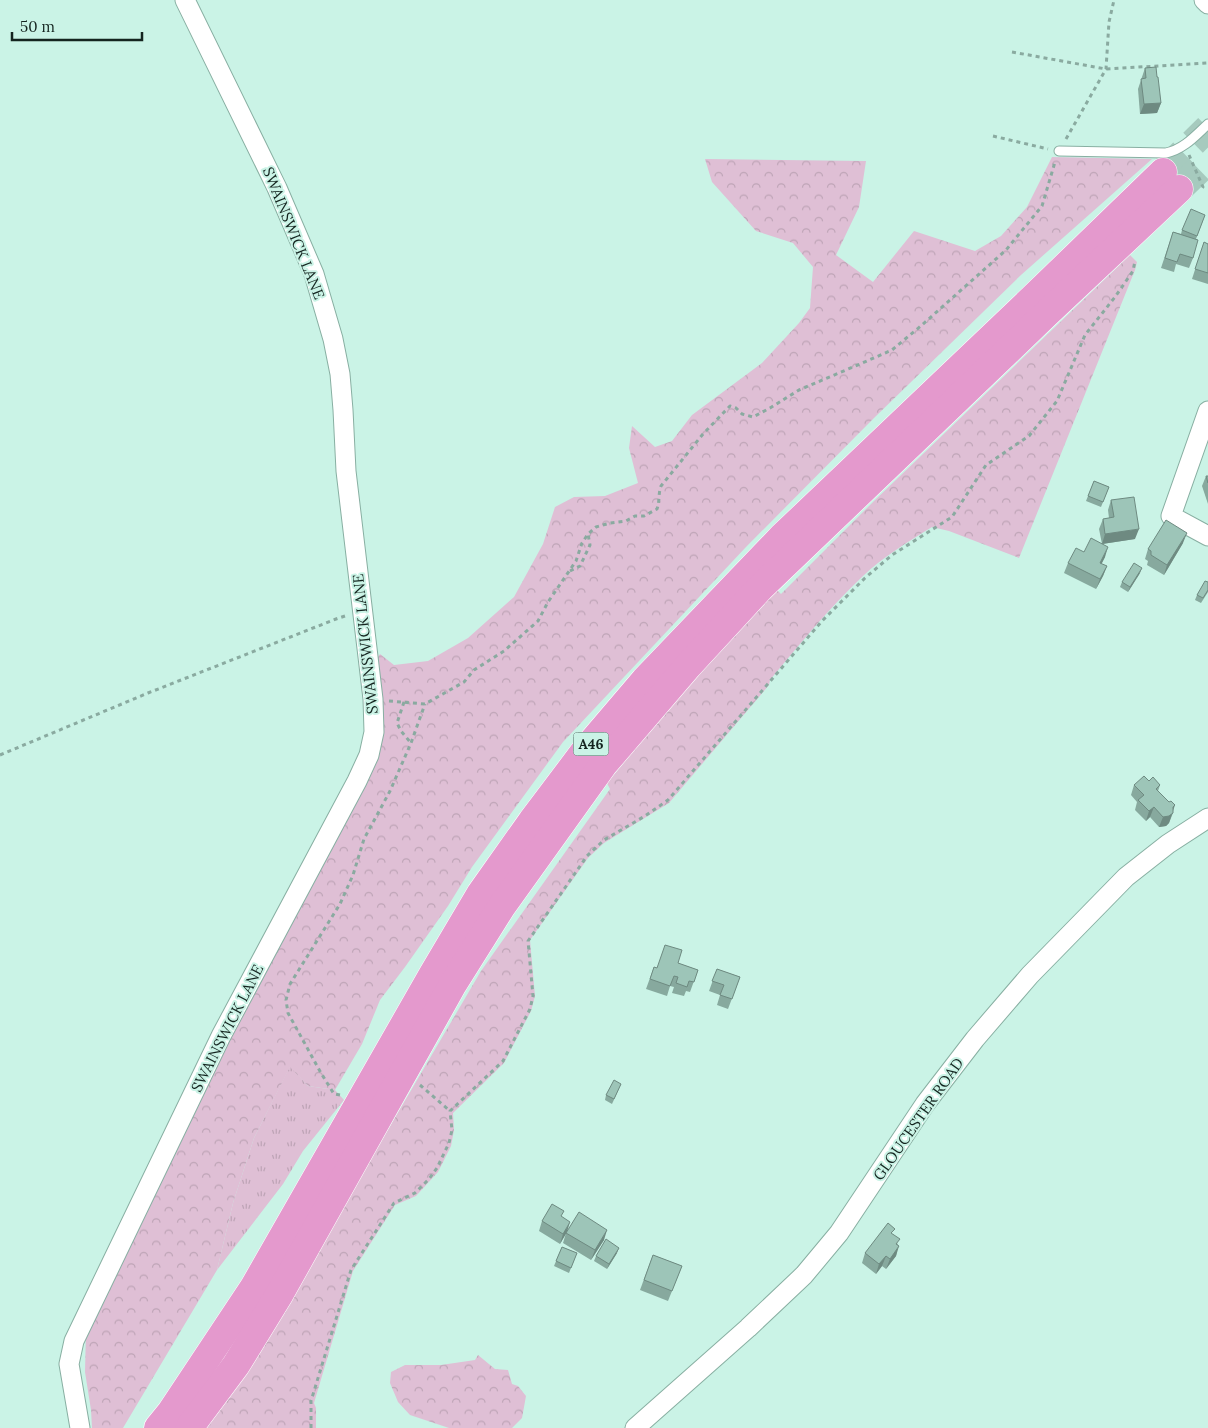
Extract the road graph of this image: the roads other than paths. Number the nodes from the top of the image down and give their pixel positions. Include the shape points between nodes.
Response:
1 (185, 0) edge
2 (1204, 0) edge
3 (1208, 4) edge
4 (1208, 124) edge
5 (1059, 151) road end
6 (1208, 411) edge
7 (1208, 536) edge
8 (1208, 818) edge
9 (80, 1428) edge
10 (158, 1428) edge
11 (189, 1428) edge
12 (635, 1428) edge

1 - 9 street, SWAINSWICK LANE via 277,188 314,274 333,339 340,374 346,471 373,699 374,732 369,755 357,781 221,1036 74,1341 69,1364
2 - 3 street
4 - 5 lane via 1185,145 1166,153
6 - 7 street via 1171,516
8 - 12 street, GLOUCESTER ROAD via 1126,877 1030,975 925,1104 839,1233 804,1275
10 - 11 highway, A46 via 254,1287 432,974 482,893 588,748 645,680 782,537 1032,298 1179,185 760,588 603,765 492,922 453,984 279,1294 236,1365

